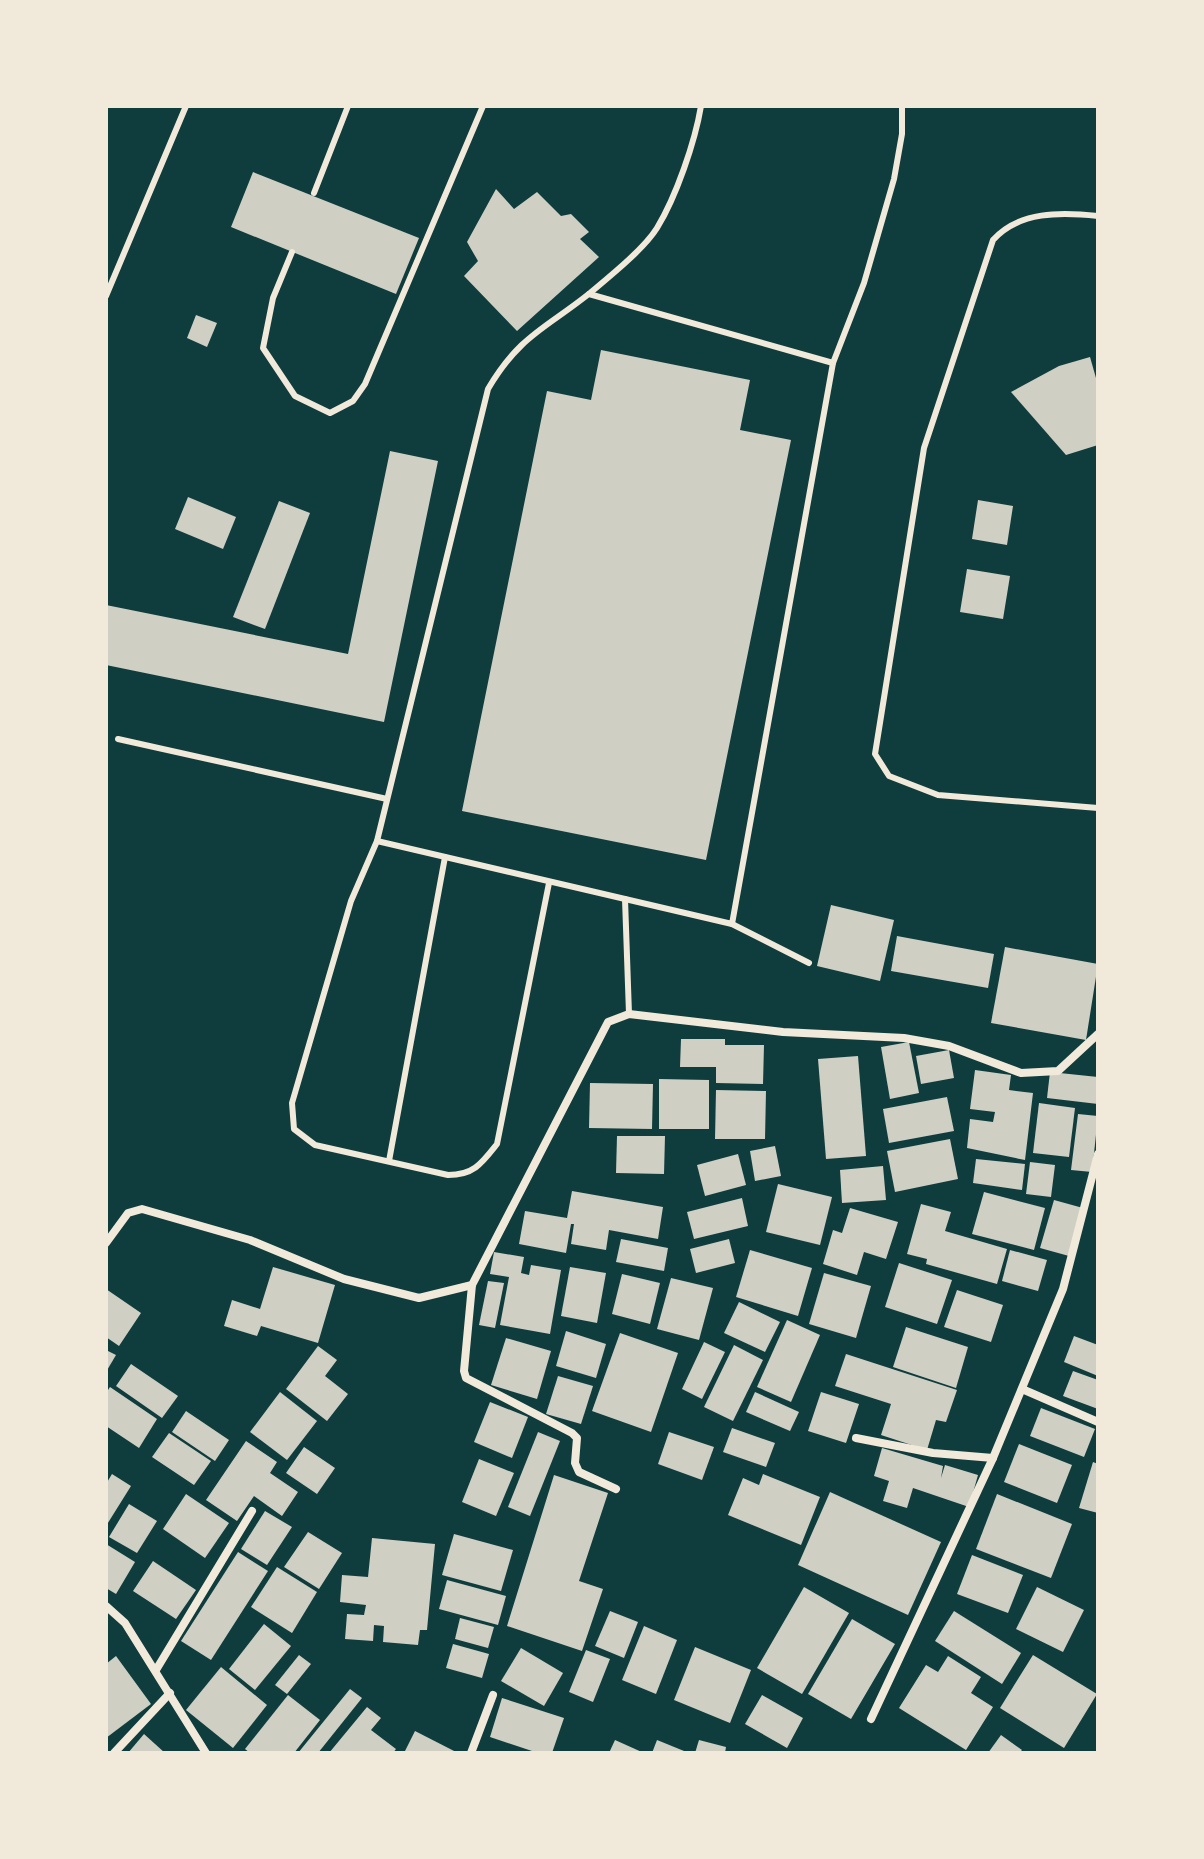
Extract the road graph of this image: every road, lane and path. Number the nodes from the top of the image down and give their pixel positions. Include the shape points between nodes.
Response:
1 (186, 106) edge
2 (348, 106) edge
3 (483, 106) edge
4 (701, 106) edge
5 (902, 106) edge
6 (314, 193) dead end
7 (1098, 216) edge
8 (292, 252) dead end
9 (589, 294) junction
10 (106, 296) edge
11 (833, 363) junction
12 (118, 739) dead end
13 (387, 799) junction
14 (1098, 808) edge
15 (377, 841) junction
16 (445, 857) junction
17 (549, 883) junction
18 (625, 899) junction
19 (732, 924) junction
20 (809, 963) dead end
21 (629, 1014) junction
22 (1098, 1034) edge
23 (1098, 1154) edge
24 (389, 1161) junction
25 (106, 1243) edge
26 (472, 1285) junction
27 (1022, 1389) junction
28 (1098, 1422) edge
29 (856, 1438) dead end
30 (993, 1458) junction
31 (616, 1489) dead end
32 (252, 1511) dead end
33 (106, 1606) edge
34 (156, 1670) junction
35 (170, 1693) junction
36 (493, 1695) dead end
37 (871, 1719) dead end
38 (114, 1753) edge
39 (206, 1753) edge
40 (471, 1753) edge

1 - 10 lane
2 - 6 lane
3 - 8 lane via 365,384 353,401 330,413 295,396 263,348 273,298
4 - 9 lane via 689,151 656,229
5 - 11 lane via 894,179 864,283
7 - 14 lane via 1059,212 1006,225 993,240 924,448 875,754 889,776 938,795
9 - 11 lane
9 - 13 lane via 531,333 488,389
11 - 19 lane
12 - 13 lane
13 - 15 lane
15 - 16 lane
15 - 24 lane via 351,901 291,1114 294,1129 315,1145
16 - 17 lane
16 - 24 lane
17 - 18 lane
17 - 24 lane via 497,1144 468,1175
18 - 19 lane
18 - 21 lane
19 - 20 lane
21 - 22 street via 783,1032 904,1038 949,1046 1021,1073 1058,1071
21 - 26 street via 608,1022
23 - 27 street via 1063,1289
25 - 26 street via 128,1213 142,1209 250,1240 344,1279 419,1298
26 - 31 street via 466,1378 572,1433 577,1438 577,1469
27 - 28 street
27 - 30 street
29 - 30 street
30 - 37 street
32 - 34 street
33 - 34 street via 125,1623
34 - 35 street
35 - 38 street
35 - 39 street
36 - 40 street

